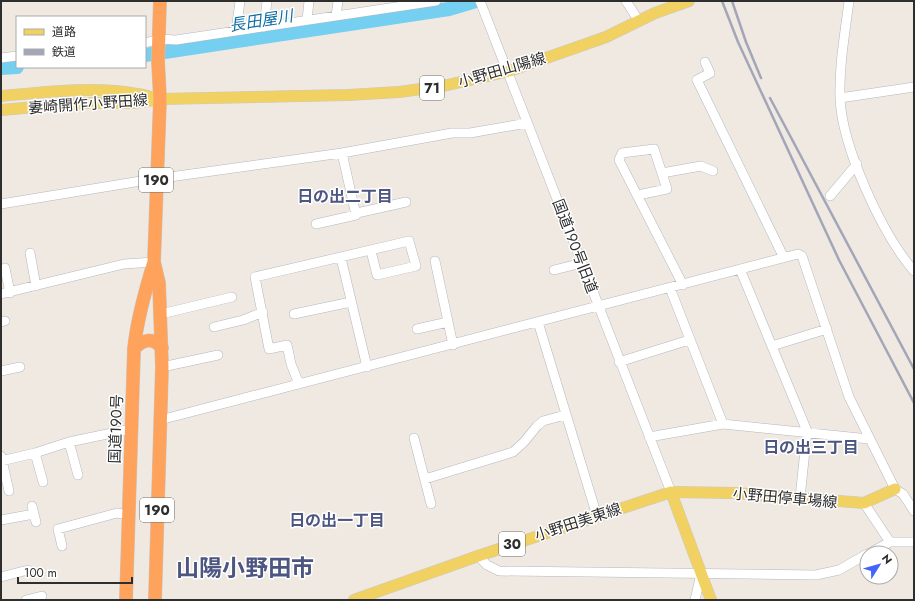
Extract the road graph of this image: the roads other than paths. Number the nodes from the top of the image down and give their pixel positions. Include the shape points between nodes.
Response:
1 (160, 1) edge
2 (240, 1) edge
3 (266, 1) edge
4 (309, 1) edge
5 (338, 1) edge
6 (436, 1) edge
7 (626, 1) edge
8 (689, 1) edge
9 (849, 1) edge
10 (389, 5) edge
11 (482, 5) edge
12 (336, 16) junction
13 (307, 20) junction
14 (639, 21) junction
15 (264, 27) junction
16 (236, 31) junction
17 (159, 42) junction
18 (146, 43) edge
19 (16, 56) edge
20 (1, 58) edge
21 (705, 62) dead end
22 (509, 71) junction
23 (914, 87) edge
24 (1, 96) edge
25 (840, 98) junction
26 (160, 99) junction
27 (1, 110) edge
28 (527, 123) junction
29 (342, 152) junction
30 (857, 164) junction
31 (713, 171) dead end
32 (662, 173) junction
33 (156, 179) junction
34 (638, 195) junction
35 (830, 196) dead end
36 (406, 202) dead end
37 (1, 204) edge
38 (356, 215) junction
39 (316, 224) dead end
40 (371, 251) junction
41 (30, 253) dead end
42 (340, 258) junction
43 (784, 258) junction
44 (435, 261) dead end
45 (154, 262) junction
46 (582, 263) junction
47 (5, 268) dead end
48 (740, 269) junction
49 (554, 270) dead end
50 (914, 271) edge
51 (683, 285) junction
52 (36, 286) junction
53 (670, 288) junction
54 (5, 293) edge
55 (232, 297) dead end
56 (351, 302) junction
57 (598, 306) junction
58 (263, 312) junction
59 (161, 314) junction
60 (294, 314) dead end
61 (448, 322) junction
62 (538, 322) junction
63 (214, 327) dead end
64 (417, 329) dead end
65 (827, 329) junction
66 (689, 340) junction
67 (453, 345) junction
68 (772, 346) junction
69 (162, 348) junction
70 (134, 349) junction
71 (218, 355) dead end
72 (620, 362) junction
73 (20, 367) dead end
74 (162, 367) junction
75 (367, 367) junction
76 (1, 371) edge
77 (299, 384) junction
78 (565, 415) junction
79 (160, 420) junction
80 (723, 424) junction
81 (131, 429) junction
82 (807, 431) junction
83 (649, 437) junction
84 (414, 438) dead end
85 (869, 439) junction
86 (69, 442) junction
87 (35, 453) junction
88 (1, 459) edge
89 (78, 474) dead end
90 (425, 479) junction
91 (43, 482) dead end
92 (895, 489) junction
93 (9, 491) dead end
94 (671, 492) junction
95 (800, 498) junction
96 (864, 503) junction
97 (431, 504) dead end
98 (914, 511) edge
99 (34, 514) dead end
100 (129, 515) junction
101 (597, 516) junction
102 (1, 520) edge
103 (890, 542) junction
104 (914, 542) edge
105 (884, 545) edge
106 (62, 546) dead end
107 (478, 556) junction
108 (859, 559) edge
109 (28, 570) dead end
110 (701, 574) junction
111 (1, 577) edge
112 (42, 596) dead end
113 (26, 600) edge
114 (126, 600) edge
115 (155, 600) edge
116 (354, 600) edge
117 (695, 600) edge
118 (711, 600) edge

1 - 17 highway, 国道190号 / 190
2 - 16 street
3 - 15 street
4 - 13 street
5 - 12 street
6 - 10 street
7 - 14 street
8 - 14 main road, 小野田山陽線 / 71
9 - 25 street via 843,43
10 - 12 street
11 - 22 street, 国道190号旧道
12 - 13 street
13 - 15 street
14 - 22 main road, 小野田山陽線 / 71 via 606,37
15 - 16 street
16 - 17 street
17 - 18 street
17 - 26 highway, 国道190号 / 190
19 - 20 street
21 - 43 street via 710,73 697,80
22 - 26 main road, 小野田山陽線 / 71 via 443,86 399,92
22 - 28 street, 国道190号旧道
23 - 25 street
24 - 26 main road, 妻崎開作小野田線 via 76,91 134,92
25 - 30 street via 846,131
26 - 27 main road, 妻崎開作小野田線 via 134,103 82,103
26 - 33 highway, 国道190号 / 190
28 - 29 street
28 - 46 street, 国道190号旧道
29 - 33 street
29 - 38 street
30 - 35 street
30 - 50 street via 888,236
31 - 32 street via 701,166
32 - 34 street via 667,189
32 - 34 street via 654,149 622,154 619,160
33 - 37 street
33 - 45 highway, 国道190号 / 190
34 - 51 street
36 - 38 street
38 - 39 street
40 - 40 street via 410,241 416,266 377,275
40 - 42 street
41 - 52 street
42 - 56 street
42 - 58 street via 255,277
43 - 48 street
43 - 65 street via 798,254 802,256
44 - 61 street
45 - 52 street via 124,264
45 - 59 highway, 国道190号 / 190 via 159,283
45 - 70 highway, 国道190号 / 190 via 145,288
46 - 49 street
46 - 57 street, 国道190号旧道
47 - 54 street
48 - 51 street
48 - 68 street
51 - 53 street
52 - 54 street
53 - 57 street
53 - 66 street
55 - 59 street via 209,299
56 - 60 street
56 - 75 street
57 - 62 street
57 - 72 street, 国道190号旧道
58 - 63 street
58 - 77 street via 270,349 287,345
59 - 69 highway, 国道190号 / 190
61 - 64 street
61 - 67 street
62 - 67 street
62 - 78 street
65 - 68 street
65 - 85 street via 849,397
66 - 72 street
66 - 80 street
67 - 75 street
68 - 82 street
69 - 70 highway via 157,342 149,340 142,341
69 - 74 highway, 国道190号 / 190
70 - 81 highway, 国道190号 / 190
71 - 74 street
72 - 83 street, 国道190号旧道
73 - 76 street
74 - 79 highway, 国道190号 / 190
75 - 77 street
77 - 79 street
78 - 90 street via 543,421 513,452
78 - 101 street
79 - 115 highway, 国道190号 / 190
80 - 82 street
80 - 83 street
81 - 86 street
81 - 100 highway, 国道190号 / 190
82 - 85 street
82 - 95 street
83 - 94 street, 国道190号旧道
84 - 90 street
85 - 92 street
86 - 87 street
86 - 89 street
87 - 88 street
87 - 91 street
88 - 93 street
90 - 97 street
92 - 96 main road, 小野田停車場線
92 - 98 street via 903,494
94 - 95 main road, 小野田停車場線 via 736,493
94 - 101 main road, 小野田美東線 / 30
94 - 110 main road
95 - 96 main road, 小野田停車場線
96 - 103 street
99 - 102 street
100 - 106 street via 117,513 58,529
100 - 114 highway, 国道190号 / 190
101 - 107 main road, 小野田美東線 / 30
103 - 104 street
103 - 105 street
107 - 110 street via 487,565 500,571
107 - 116 main road, 小野田美東線 / 30
108 - 110 street via 839,570 825,574
109 - 111 street
110 - 117 street
110 - 118 main road
112 - 113 street

